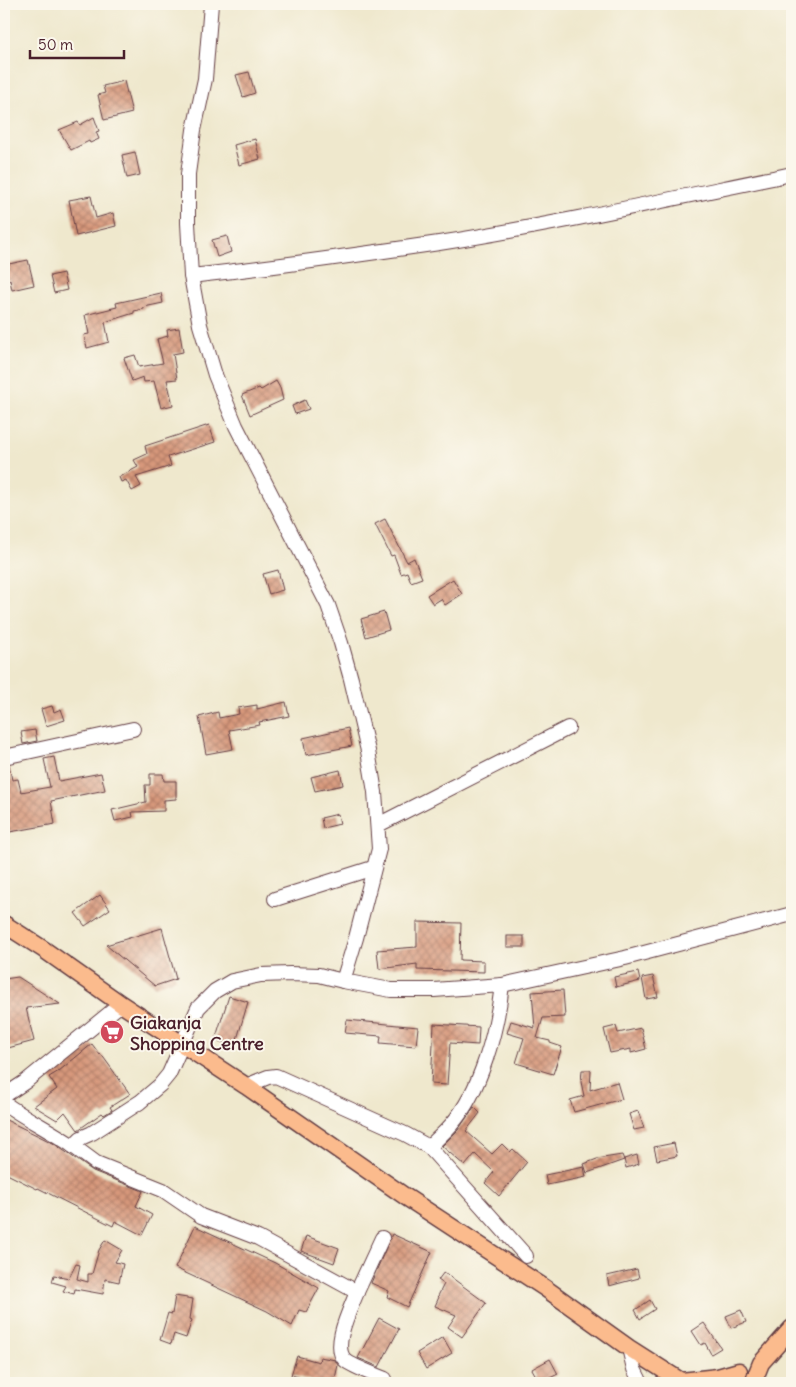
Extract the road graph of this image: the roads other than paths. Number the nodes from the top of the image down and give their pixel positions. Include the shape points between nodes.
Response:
1 (212, 4) edge
2 (792, 174) edge
3 (192, 276) junction
4 (568, 728) dead end
5 (133, 729) dead end
6 (4, 757) edge
7 (378, 825) junction
8 (373, 868) junction
9 (275, 899) dead end
10 (792, 914) edge
11 (4, 924) edge
12 (343, 981) junction
13 (502, 985) junction
14 (121, 1004) junction
15 (182, 1044) junction
16 (246, 1086) junction
17 (4, 1096) edge
18 (4, 1103) edge
19 (73, 1146) junction
20 (429, 1146) junction
21 (382, 1238) dead end
22 (526, 1256) dead end
23 (357, 1292) junction
24 (792, 1328) edge
25 (630, 1348) junction
26 (761, 1363) junction
27 (734, 1377) edge
28 (682, 1382) edge
29 (383, 1383) edge
30 (641, 1383) edge
31 (753, 1383) edge

1 - 3 street via 206,79 188,174
2 - 3 street via 439,243
3 - 7 street via 200,324 215,375 236,426 328,605 349,670 368,751
4 - 7 street
5 - 6 street
7 - 8 street via 379,849
8 - 9 street
8 - 12 street
10 - 13 street via 624,958
11 - 14 main road
12 - 13 street via 391,990
12 - 15 street via 319,975 290,974 232,981 215,991 198,1008
13 - 20 street via 487,1058 474,1088 452,1124
14 - 15 main road
14 - 17 street
15 - 16 main road
15 - 19 street via 169,1074 160,1085
16 - 20 street via 276,1076
16 - 25 main road
18 - 19 street
19 - 23 street via 96,1164 163,1190 201,1216 258,1238
20 - 22 street
21 - 23 street
23 - 29 street via 340,1337 341,1352 345,1360 385,1379
24 - 26 main road
25 - 28 main road
25 - 30 street
26 - 27 main road
26 - 31 main road
27 - 28 main road

